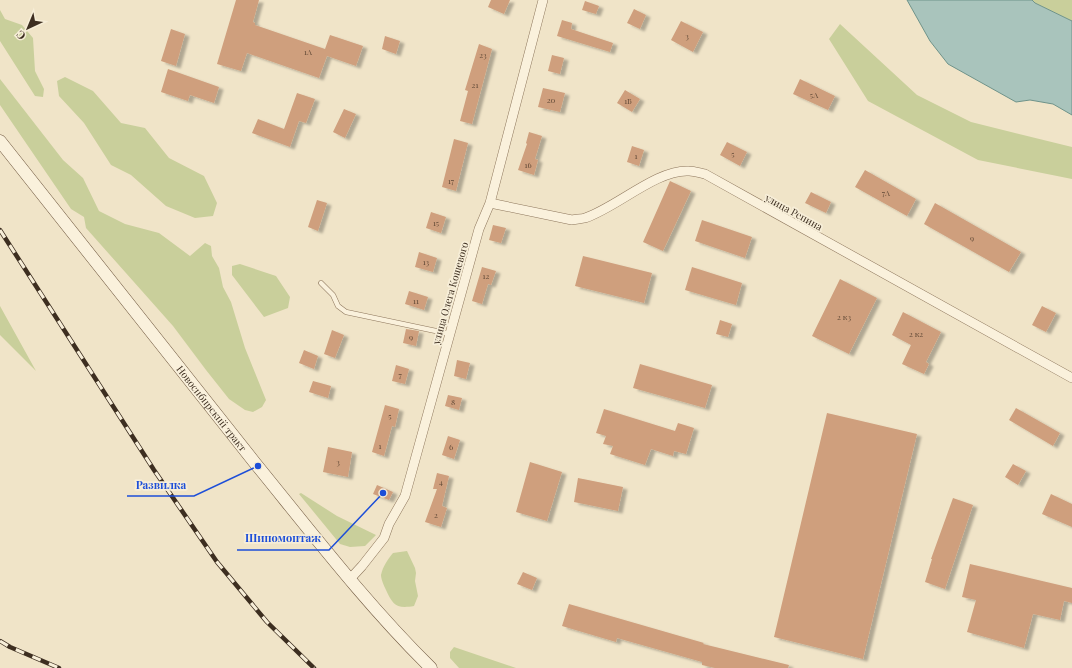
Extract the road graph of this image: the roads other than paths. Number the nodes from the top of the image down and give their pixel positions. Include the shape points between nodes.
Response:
1 (543, 0) edge
2 (0, 141) edge
3 (490, 203) junction
4 (321, 283) dead end
5 (450, 334) junction
6 (1072, 378) edge
7 (350, 579) junction
8 (431, 668) edge

1 - 3 street, улица Олега Кошевого
2 - 7 main road, Новосибирский тракт
3 - 5 street, улица Олега Кошевого via 479,229
3 - 6 street, улица Репина via 572,220 585,218 669,174 689,171 705,174
4 - 5 lane via 333,295 338,306 346,312
5 - 7 street, улица Олега Кошевого via 405,496 384,538
7 - 8 main road, Новосибирский тракт

